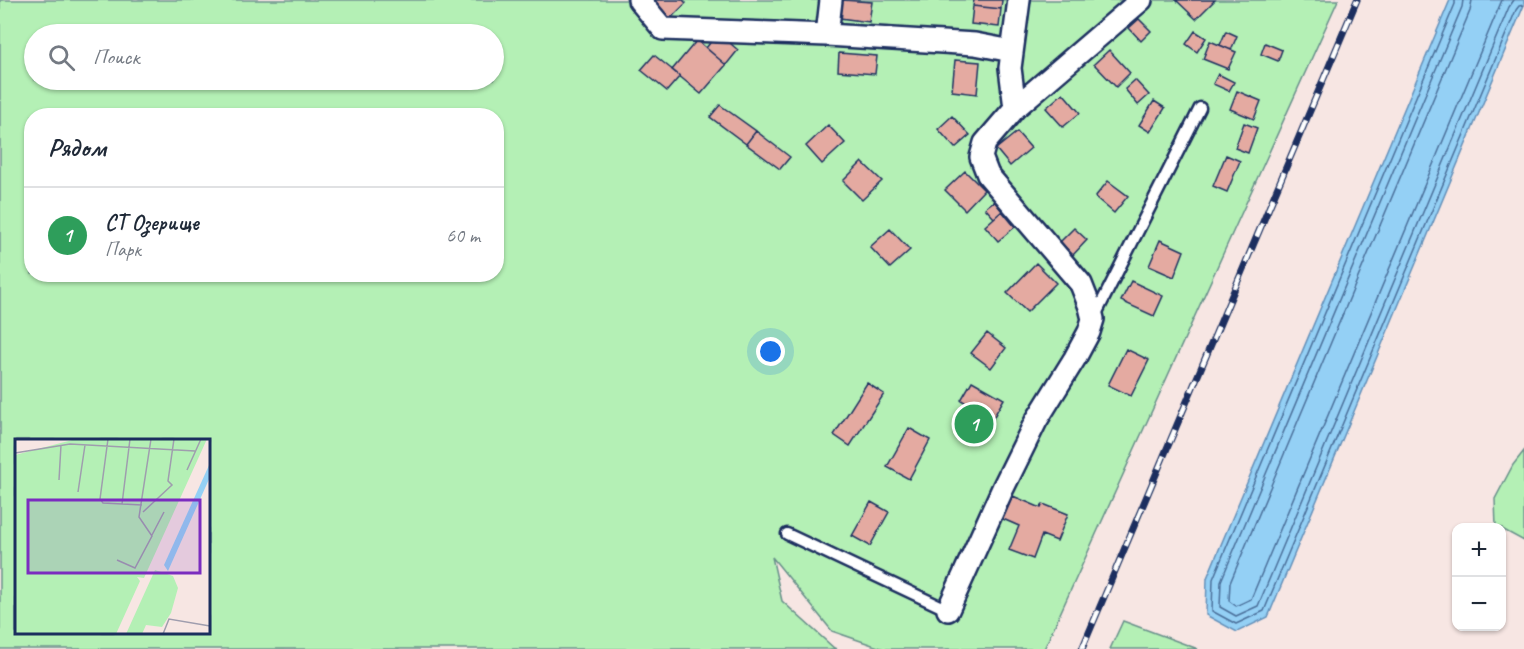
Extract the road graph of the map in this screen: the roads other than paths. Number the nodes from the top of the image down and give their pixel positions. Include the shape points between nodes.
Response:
1 (639, 0) edge
2 (831, 0) edge
3 (1019, 0) edge
4 (1141, 0) edge
5 (827, 35) junction
6 (1012, 51) junction
7 (1015, 108) junction
8 (1200, 108) dead end
9 (1094, 319) junction
10 (787, 534) dead end
11 (948, 610) joint

1 - 5 street via 663,29
2 - 5 street
3 - 6 street
4 - 7 street
5 - 6 street via 975,44
6 - 7 street
7 - 9 street via 985,143 981,157 988,175 1081,284
8 - 9 lane
9 - 11 street via 1076,358 1036,421
10 - 11 lane

